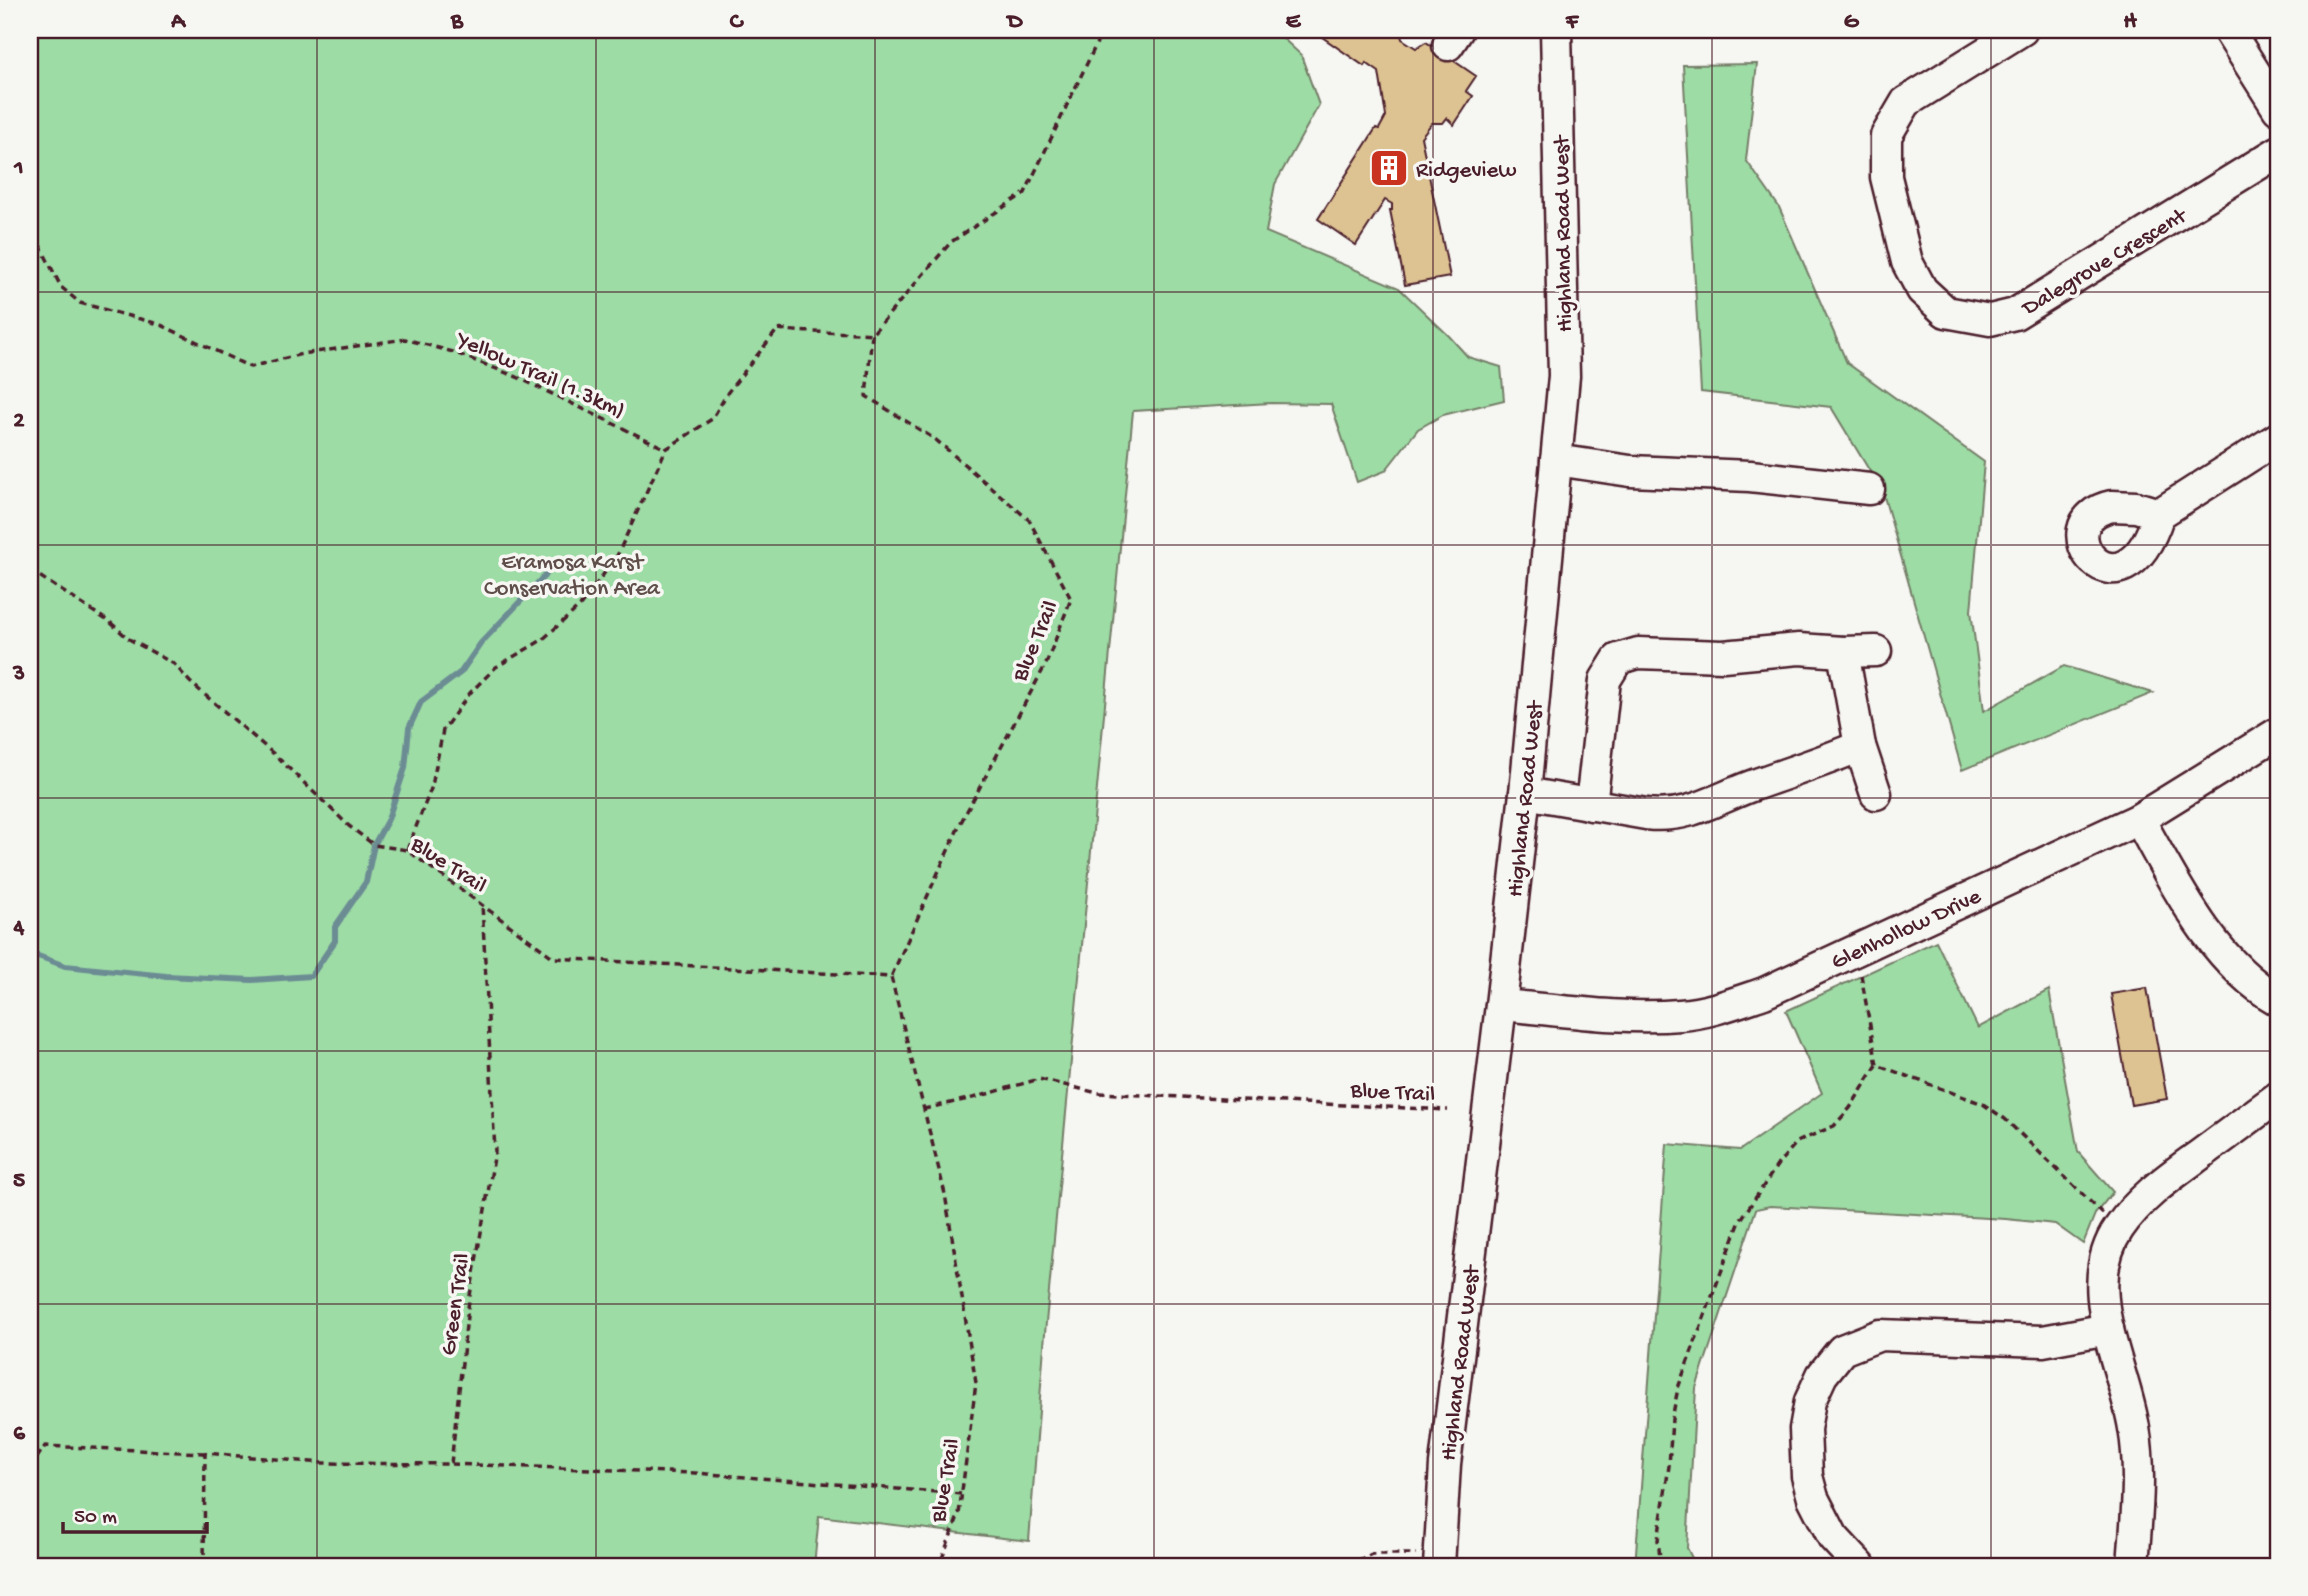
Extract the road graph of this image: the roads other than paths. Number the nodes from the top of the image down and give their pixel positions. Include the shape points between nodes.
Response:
1 (1556, 30) edge
2 (2022, 30) edge
3 (2228, 30) edge
4 (2278, 109) edge
5 (2278, 152) edge
6 (2278, 438) edge
7 (1556, 460) junction
8 (1869, 489) dead end
9 (2159, 514) dead end
10 (1876, 650) dead end
11 (1843, 652) junction
12 (2278, 733) edge
13 (1860, 746) junction
14 (1525, 793) junction
15 (1876, 793) dead end
16 (1591, 805) junction
17 (2139, 819) junction
18 (2278, 1000) edge
19 (1502, 1005) junction
20 (2278, 1097) edge
21 (2108, 1329) junction
22 (1439, 1560) edge
23 (1860, 1566) edge
24 (2133, 1566) edge

1 - 7 street, Highland Road West via 1564,376
2 - 5 street, Dalegrove Crescent via 1906,102 1886,136 1886,177 1907,262 1922,290 1946,312 1990,320 2015,314
3 - 4 street
6 - 9 street
7 - 8 street via 1630,471 1750,476
7 - 14 street, Highland Road West
10 - 11 street
11 - 13 street
11 - 16 street via 1638,653 1618,659 1605,680
12 - 17 street, Glenhollow Drive
13 - 15 street
13 - 16 street via 1685,813 1662,816
14 - 16 street
14 - 19 street, Highland Road West
17 - 18 street via 2206,929 2235,967
17 - 19 street, Glenhollow Drive via 1764,993 1713,1009 1681,1015 1608,1015
19 - 22 street, Highland Road West via 1445,1464
20 - 21 street via 2165,1180 2117,1230 2105,1253 2101,1283
21 - 23 street via 2043,1341 1880,1335 1842,1350 1822,1375 1810,1401 1805,1429 1807,1476 1812,1498 1833,1537
21 - 24 street via 2134,1429 2138,1493

